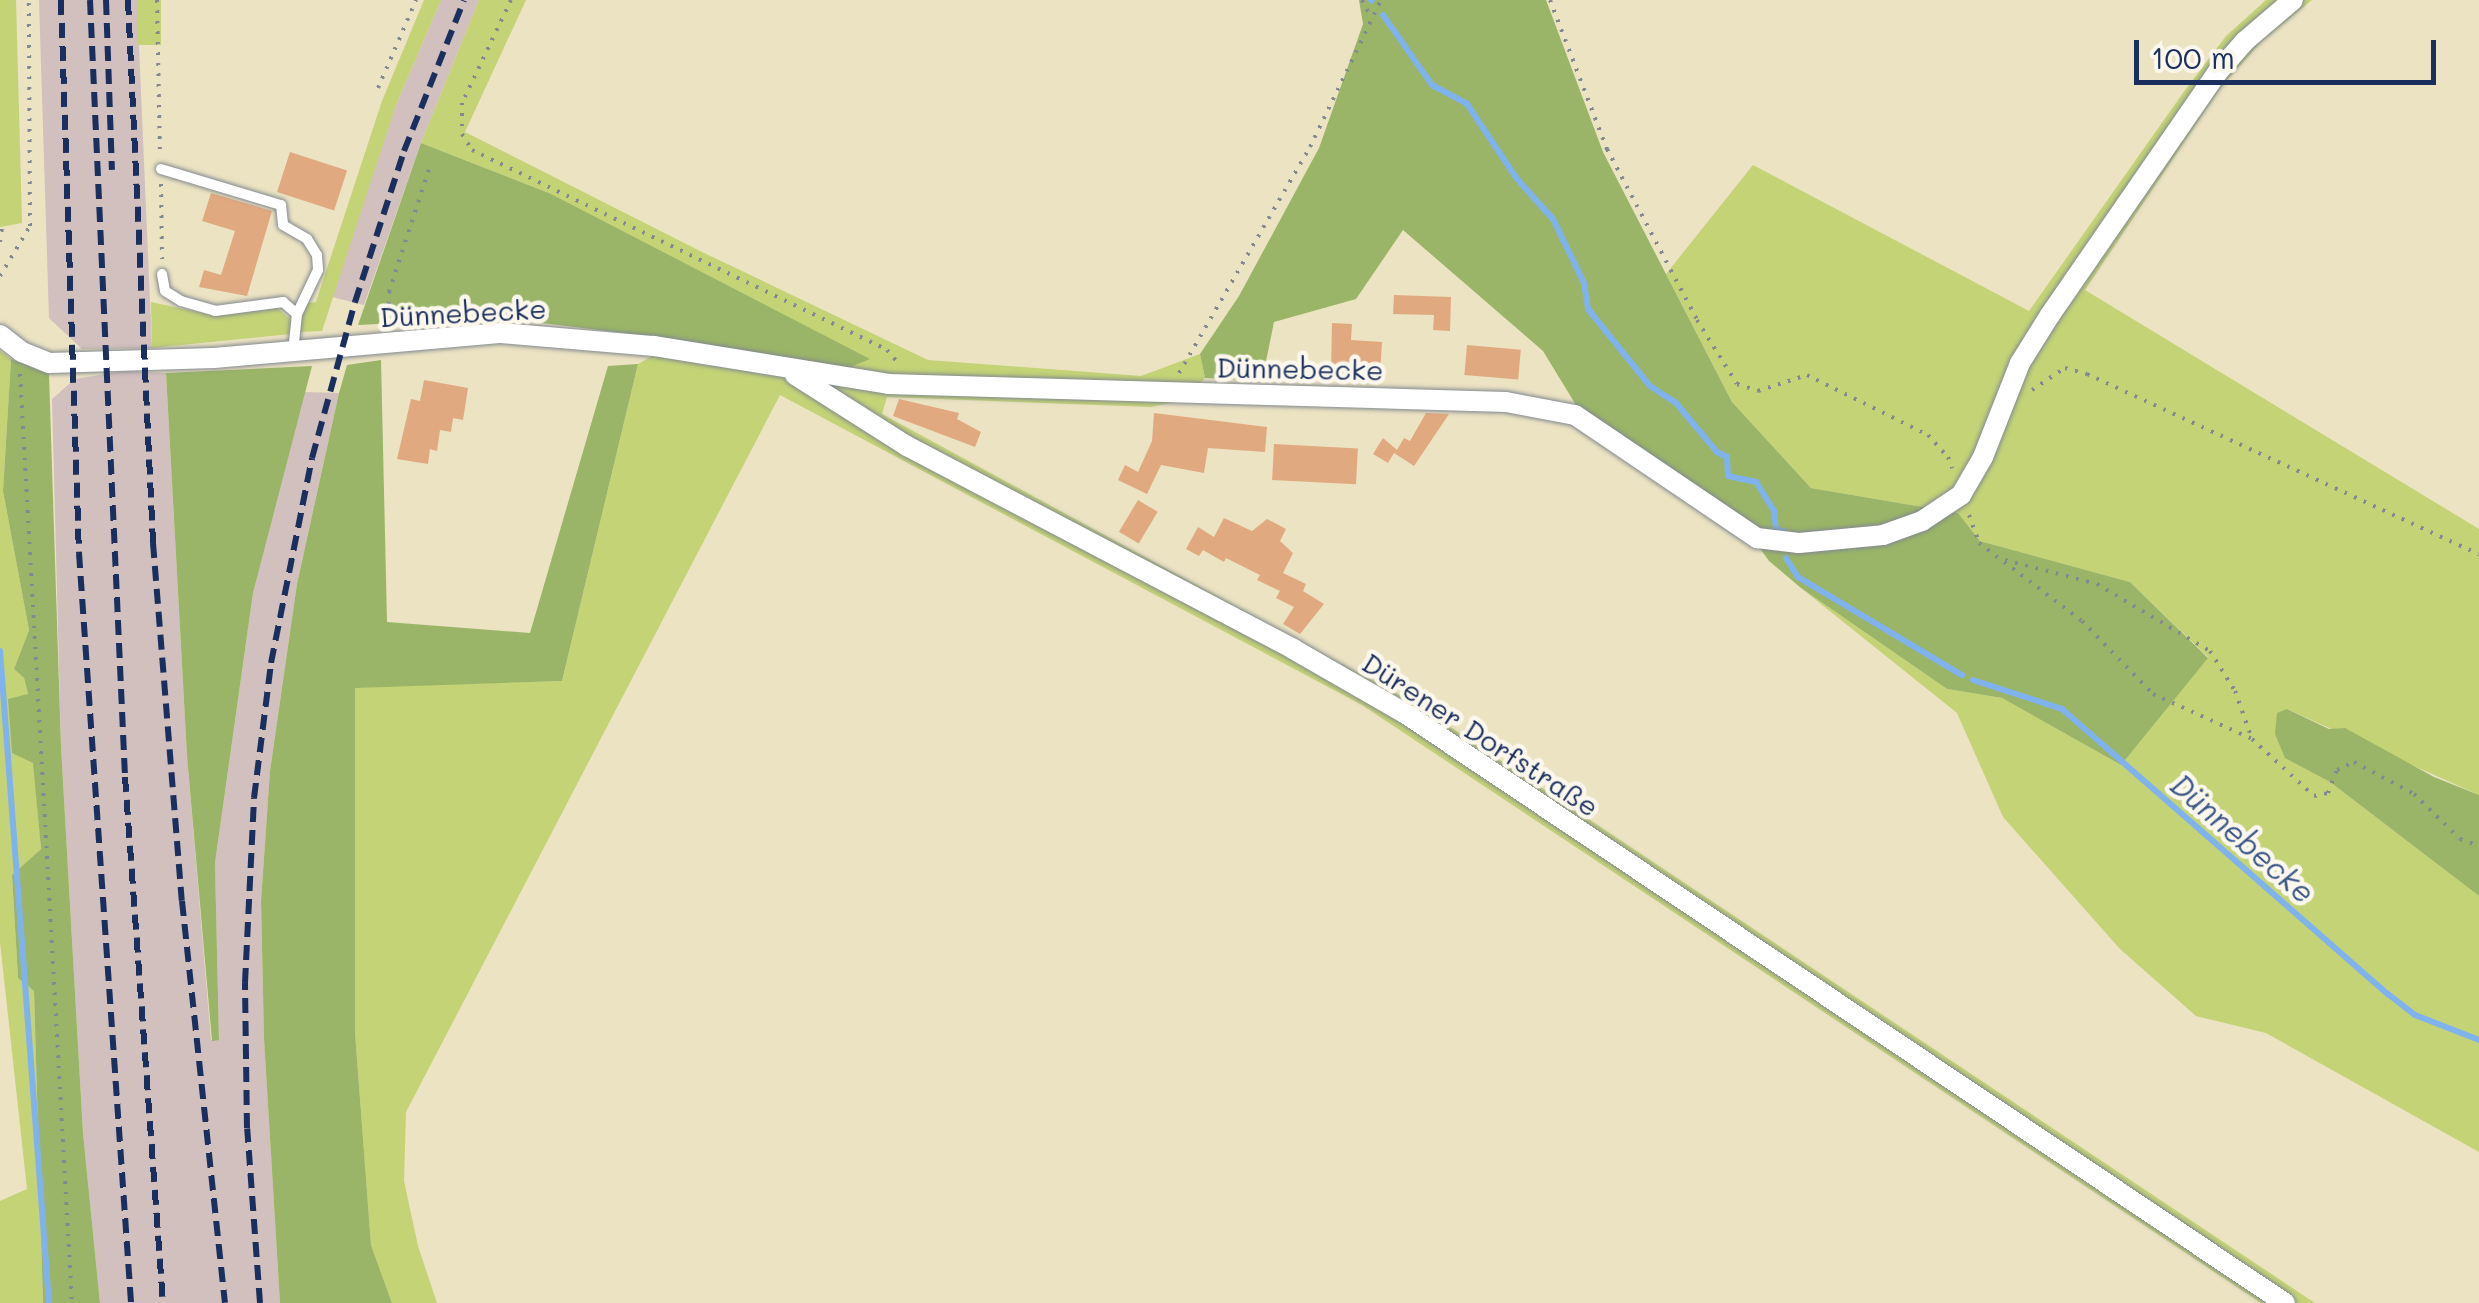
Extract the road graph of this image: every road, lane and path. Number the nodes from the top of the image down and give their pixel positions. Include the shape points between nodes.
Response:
1 (29, 0) edge
2 (157, 0) edge
3 (416, 0) edge
4 (511, 0) edge
5 (1362, 0) edge
6 (1381, 0) edge
7 (1550, 0) edge
8 (2293, 0) edge
9 (1370, 16) junction
10 (378, 88) dead end
11 (430, 166) dead end
12 (161, 169) junction
13 (2, 227) edge
14 (0, 242) edge
15 (0, 272) edge
16 (162, 274) joint
17 (297, 314) junction
18 (388, 330) dead end
19 (0, 335) edge
20 (293, 351) junction
21 (22, 352) junction
22 (789, 371) junction
23 (902, 384) junction
24 (1167, 392) junction
25 (2002, 407) junction
26 (1961, 494) junction
27 (2479, 554) edge
28 (2001, 559) junction
29 (2252, 740) junction
30 (2479, 846) edge
31 (72, 1303) edge
32 (2285, 1303) edge

1 - 15 path via 30,226
2 - 12 path
3 - 10 path
4 - 23 path via 462,103 462,134 482,157 886,350 899,360
5 - 9 path
6 - 9 path
7 - 26 path via 1606,148 1737,384 1758,391 1807,376 1905,422 1948,457
8 - 25 street, Dünnebecke via 2217,73 2050,315
9 - 24 path via 1310,147
11 - 18 path via 389,292
12 - 16 path
12 - 17 lane via 281,205 283,225 307,239 317,255 318,270
13 - 14 path
16 - 17 lane via 165,291 216,312 274,300
17 - 20 lane
19 - 21 street, Dünnebecke
20 - 21 street, Dünnebecke via 48,362
20 - 22 street, Dünnebecke via 501,332 654,346
21 - 31 path
22 - 23 street, Dünnebecke
22 - 32 street, Dürener Dorfstraße via 907,446 1406,714
23 - 24 street, Dünnebecke
24 - 26 street, Dünnebecke via 1479,400 1558,410 1599,428 1756,538 1883,535 1922,521
25 - 26 street, Dünnebecke via 1984,458
25 - 27 path via 2066,368 2088,374
26 - 28 path via 1979,542
28 - 29 path via 2082,621 2152,694
28 - 29 path via 2097,584 2210,651 2235,691
29 - 30 path via 2314,796 2328,792 2338,770 2354,762 2414,794 2460,839

